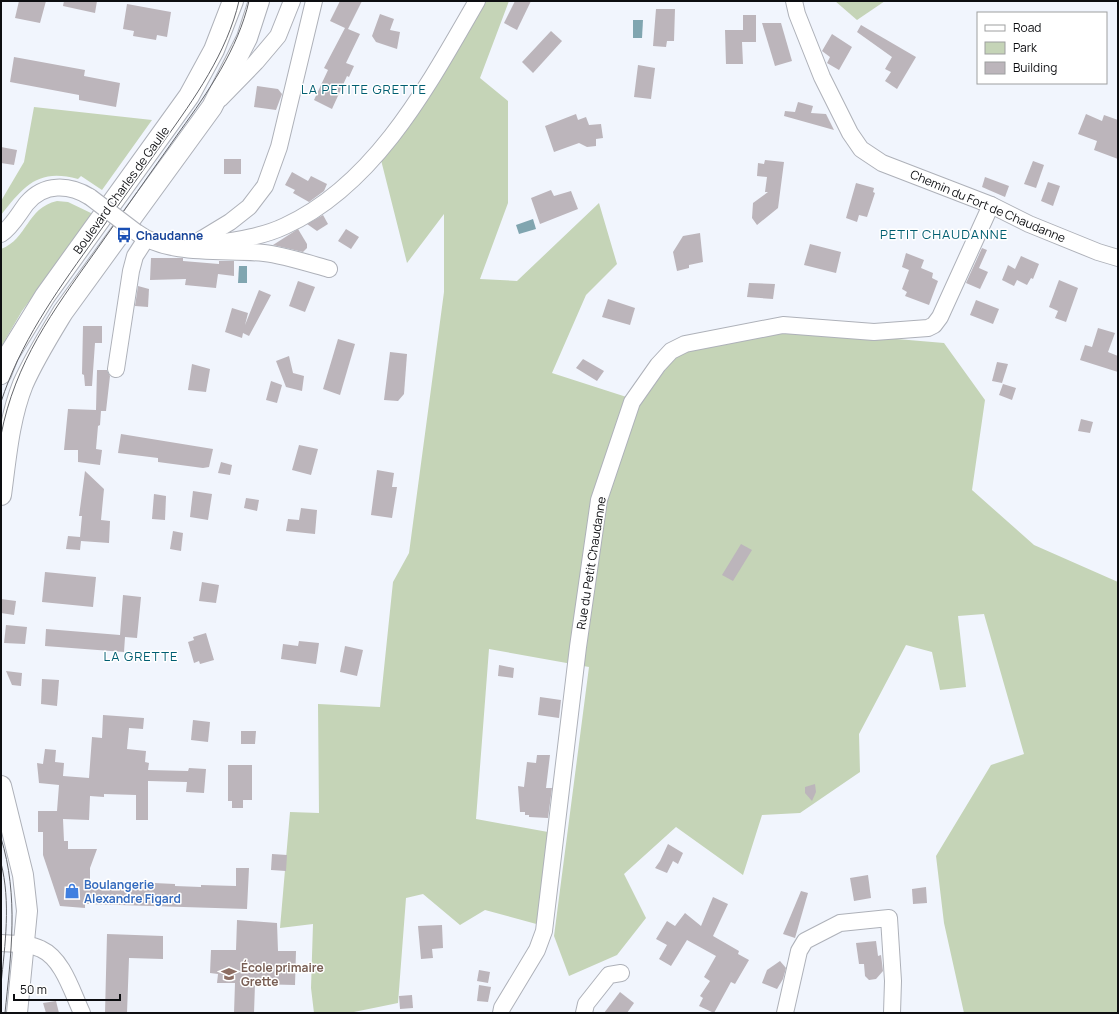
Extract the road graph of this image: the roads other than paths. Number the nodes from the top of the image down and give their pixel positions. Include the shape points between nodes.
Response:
1 (233, 1) edge
2 (259, 1) edge
3 (292, 1) edge
4 (314, 1) edge
5 (477, 1) edge
6 (794, 1) edge
7 (212, 107) junction
8 (991, 205) junction
9 (1, 234) edge
10 (141, 236) junction
11 (187, 248) junction
12 (1118, 258) edge
13 (329, 269) dead end
14 (116, 369) dead end
15 (1, 374) edge
16 (1, 495) edge
17 (1, 786) edge
18 (1, 942) edge
19 (25, 945) junction
20 (621, 973) dead end
21 (17, 1013) edge
22 (82, 1013) edge
23 (501, 1013) edge
24 (584, 1013) edge
25 (785, 1013) edge
26 (892, 1013) edge

1 - 15 main road, Boulevard Charles de Gaulle via 214,50 189,96 45,296 16,343
2 - 7 main road, Boulevard Charles de Gaulle via 247,38
3 - 7 street via 278,36
4 - 11 street via 279,148 265,186 249,207 230,222
5 - 11 street via 428,86 369,163 322,206 284,227 254,236
6 - 8 street, Chemin du Fort de Chaudanne via 822,77 850,133 861,149 882,163
7 - 16 main road, Boulevard Charles de Gaulle via 63,312 45,341 23,385 11,427
8 - 12 street, Chemin du Fort de Chaudanne via 1030,224
8 - 23 street, Rue du Petit Chaudanne via 934,326 874,332 783,325 685,344 658,365 632,402 599,500 577,655 544,931 537,950
9 - 10 street, bridge via 29,201 45,190 59,187 76,189 90,197
10 - 11 street via 163,245
10 - 14 street via 131,271
11 - 13 street via 265,253
17 - 19 main road via 23,875 27,910
18 - 19 street
19 - 21 main road
19 - 22 street via 40,948 52,957 62,969
20 - 24 street via 609,976 586,1004
25 - 26 street via 799,951 805,941 840,924 889,918 893,981

